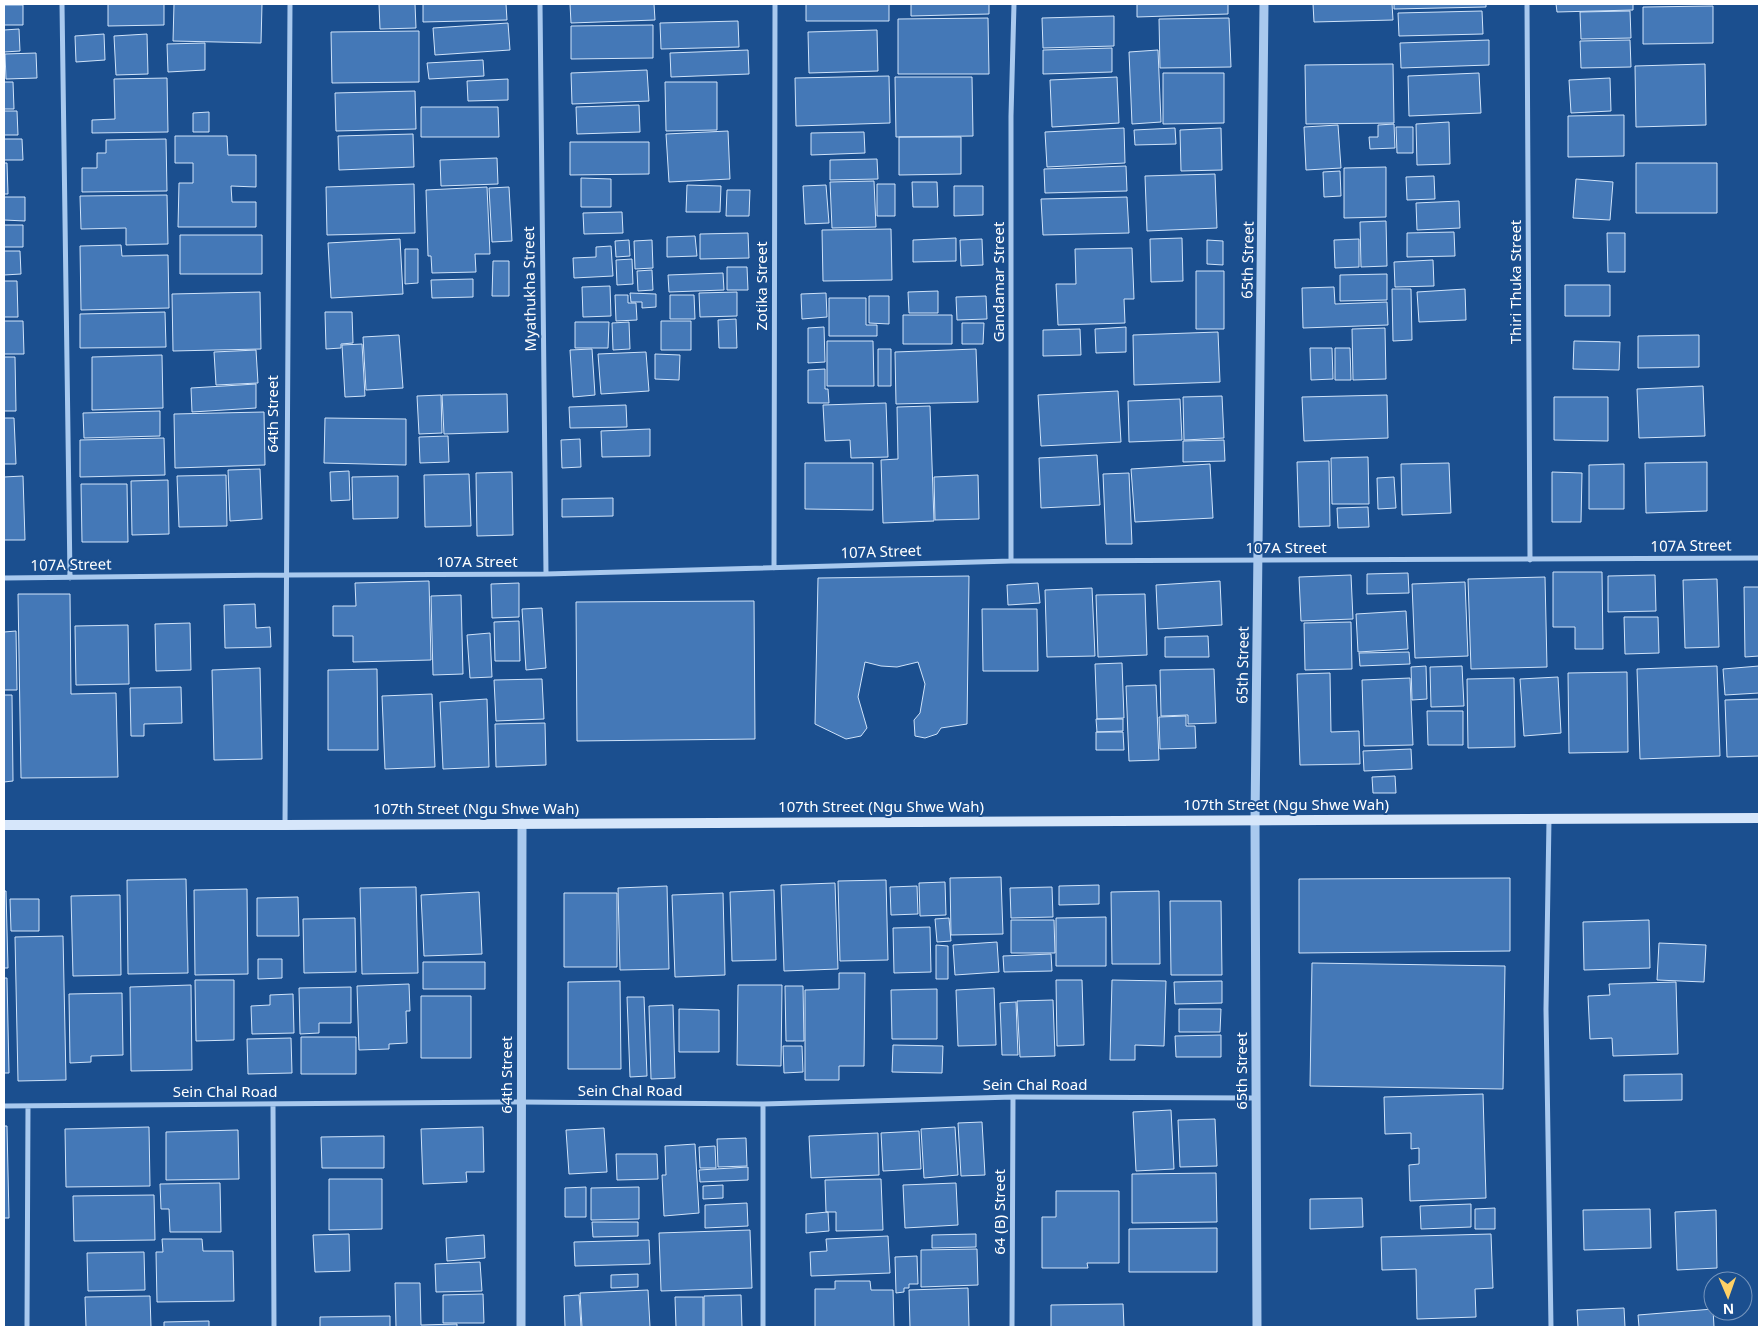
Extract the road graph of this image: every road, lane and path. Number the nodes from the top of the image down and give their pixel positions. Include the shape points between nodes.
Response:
1 (62, 4) edge
2 (290, 4) edge
3 (540, 4) edge
4 (775, 4) edge
5 (1014, 4) edge
6 (1264, 4) edge
7 (1527, 4) edge
8 (1759, 558) edge
9 (1258, 560) junction
10 (1530, 560) junction
11 (1011, 561) junction
12 (774, 568) junction
13 (546, 574) junction
14 (286, 575) junction
15 (4, 578) edge
16 (70, 578) junction
17 (1759, 818) edge
18 (1548, 819) junction
19 (1255, 820) junction
20 (522, 823) junction
21 (4, 825) edge
22 (285, 825) junction
23 (1013, 1097) junction
24 (1256, 1098) junction
25 (521, 1102) junction
26 (273, 1104) junction
27 (763, 1104) junction
28 (4, 1106) edge
29 (28, 1106) junction
30 (27, 1327) edge
31 (274, 1327) edge
32 (521, 1327) edge
33 (763, 1327) edge
34 (1012, 1327) edge
35 (1257, 1327) edge
36 (1551, 1327) edge

1 - 16 street
2 - 14 street, 64th Street
3 - 13 street, Myathukha Street
4 - 12 street, Zotika Street
5 - 11 street, Gandamar Street
6 - 9 street, 65th Street
7 - 10 street, Thiri Thuka Street
8 - 10 street, 107A Street
9 - 10 street, 107A Street
9 - 11 street, 107A Street
9 - 19 street, 65th Street
11 - 12 street, 107A Street
12 - 13 street, 107A Street
13 - 14 street, 107A Street
14 - 16 street, 107A Street
14 - 22 street, 64th Street
15 - 16 street, 107A Street
17 - 18 main road, 107th Street (Ngu Shwe Wah)
18 - 19 main road, 107th Street (Ngu Shwe Wah)
18 - 36 street via 1546,1009
19 - 20 main road, 107th Street (Ngu Shwe Wah)
19 - 24 street, 65th Street
20 - 22 main road, 107th Street (Ngu Shwe Wah)
20 - 25 street, 64th Street
21 - 22 main road, 107th Street (Ngu Shwe Wah)
23 - 24 street, Sein Chal Road
23 - 27 street, Sein Chal Road
23 - 34 street, 64 (B) Street
24 - 35 street, 65th Street
25 - 26 street, Sein Chal Road
25 - 27 street, Sein Chal Road
25 - 32 street, 64th Street
26 - 29 street, Sein Chal Road
26 - 31 street
27 - 33 street
28 - 29 street, Sein Chal Road
29 - 30 street

